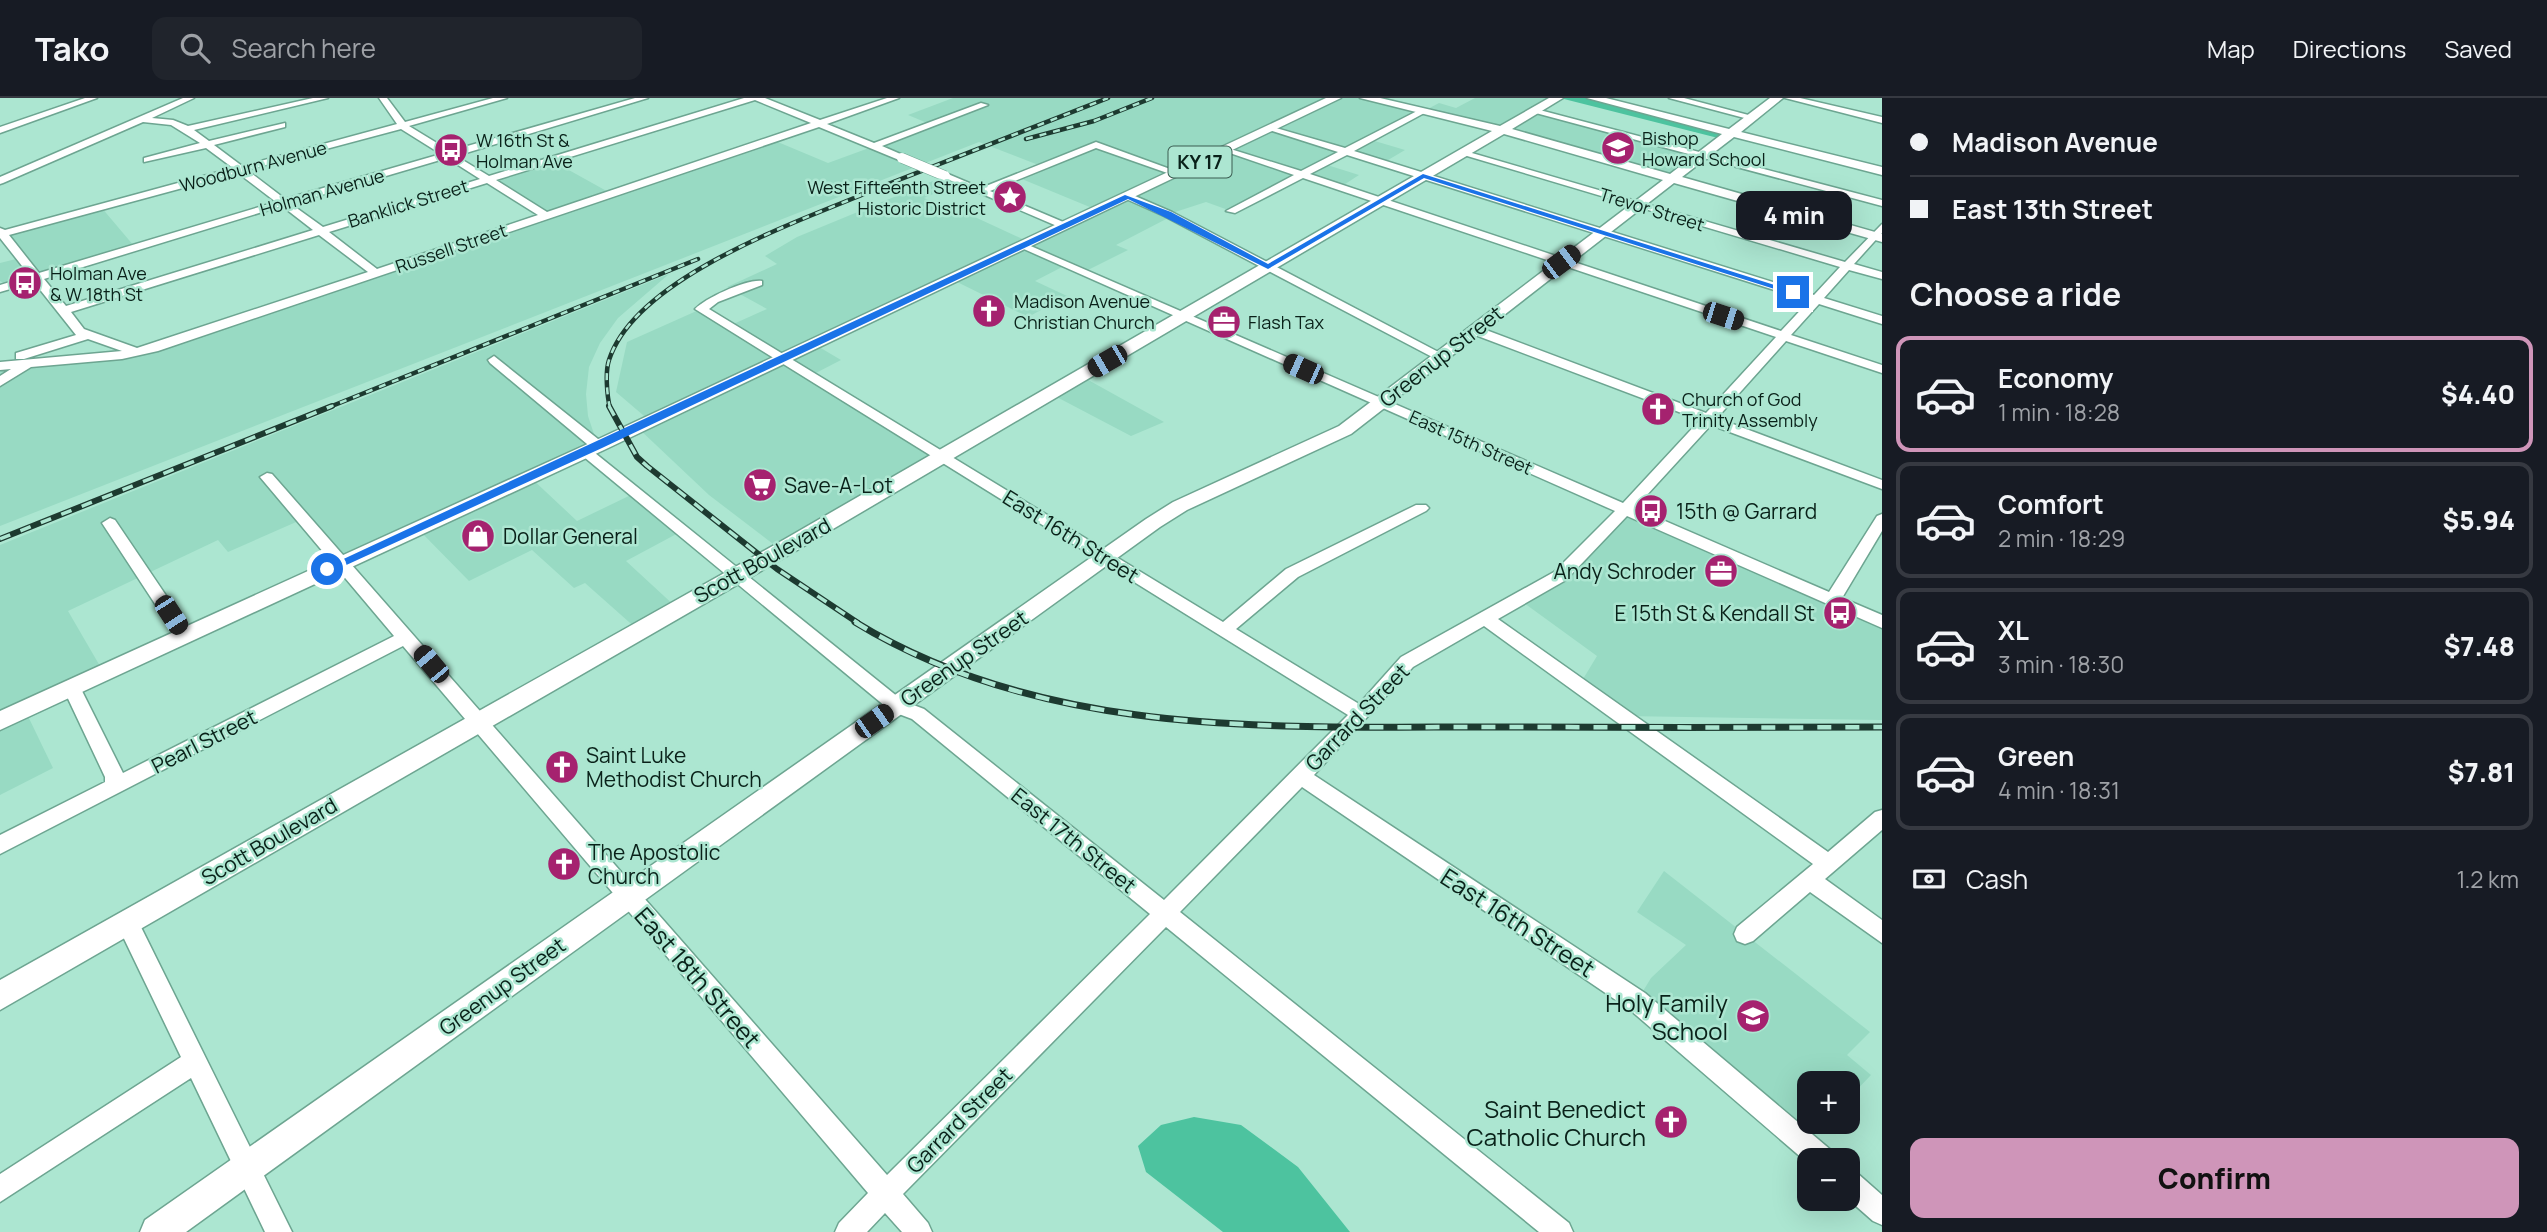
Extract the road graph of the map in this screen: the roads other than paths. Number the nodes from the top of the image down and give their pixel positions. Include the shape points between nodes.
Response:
1 (93, 98) edge
2 (190, 98) edge
3 (324, 98) edge
4 (383, 98) edge
5 (503, 98) edge
6 (644, 98) edge
7 (755, 98) edge
8 (895, 98) edge
9 (968, 98) edge
10 (1335, 98) edge
11 (1366, 98) edge
12 (1386, 98) edge
13 (1560, 98) edge
14 (1593, 98) edge
15 (1673, 98) edge
16 (1777, 98) edge
17 (1789, 98) edge
18 (1577, 103) dead end
19 (272, 108) junction
20 (1535, 110) junction
21 (1424, 111) junction
22 (1752, 117) junction
23 (142, 119) junction
24 (1882, 120) edge
25 (820, 124) junction
26 (282, 125) junction
27 (402, 125) junction
28 (1272, 128) junction
29 (187, 129) junction
30 (0, 130) edge
31 (1502, 130) junction
32 (1726, 136) junction
33 (205, 144) junction
34 (294, 144) junction
35 (874, 146) junction
36 (1227, 149) junction
37 (1345, 151) junction
38 (1462, 153) junction
39 (448, 155) junction
40 (1702, 155) junction
41 (147, 160) dead end
42 (237, 170) junction
43 (1882, 171) edge
44 (1176, 173) junction
45 (1301, 175) junction
46 (1423, 176) junction
47 (1671, 178) junction
48 (487, 179) junction
49 (0, 181) edge
50 (982, 191) junction
51 (1128, 196) junction
52 (286, 202) junction
53 (1379, 202) junction
54 (1882, 203) edge
55 (1637, 205) junction
56 (1231, 211) dead end
57 (546, 216) junction
58 (1064, 226) junction
59 (321, 230) junction
60 (1602, 232) junction
61 (1, 233) edge
62 (1880, 234) edge
63 (1022, 246) junction
64 (1561, 262) junction
65 (1846, 266) junction
66 (1268, 267) junction
67 (377, 274) junction
68 (36, 276) junction
69 (1882, 276) edge
70 (758, 283) dead end
71 (0, 289) edge
72 (1816, 299) junction
73 (63, 311) junction
74 (1183, 316) junction
75 (1882, 320) edge
76 (1474, 330) junction
77 (87, 335) junction
78 (1782, 335) junction
79 (138, 352) junction
80 (1440, 356) junction
81 (781, 358) junction
82 (494, 360) dead end
83 (30, 362) junction
84 (0, 365) edge
85 (1882, 369) edge
86 (0, 382) edge
87 (1380, 402) junction
88 (1708, 419) junction
89 (592, 449) junction
90 (942, 457) junction
91 (268, 477) dead end
92 (1882, 485) edge
93 (1421, 508) dead end
94 (1625, 509) junction
95 (1882, 519) edge
96 (110, 523) dead end
97 (1106, 557) junction
98 (341, 563) junction
99 (736, 575) junction
100 (1832, 600) junction
101 (1485, 618) junction
102 (1882, 622) edge
103 (1224, 630) junction
104 (184, 635) junction
105 (407, 636) junction
106 (72, 688) junction
107 (897, 706) junction
108 (1360, 714) junction
109 (0, 721) edge
110 (479, 721) junction
111 (1301, 776) junction
112 (115, 786) junction
113 (1882, 818) edge
114 (0, 845) edge
115 (1829, 864) junction
116 (1810, 880) junction
117 (628, 896) junction
118 (1165, 912) junction
119 (127, 922) junction
120 (1882, 933) edge
121 (1745, 934) dead end
122 (0, 996) edge
123 (196, 1060) junction
124 (1809, 1148) edge
125 (248, 1167) junction
126 (0, 1189) edge
127 (1860, 1193) edge
128 (886, 1194) junction
129 (1882, 1212) edge
130 (157, 1232) edge
131 (279, 1232) edge
132 (848, 1232) edge
133 (919, 1232) edge
134 (1560, 1232) edge

1 - 30 street
2 - 23 street
3 - 19 street
4 - 27 street
5 - 27 street, Woodburn Avenue
6 - 39 street, Holman Avenue
7 - 25 street
7 - 48 street, Banklick Street
8 - 25 street, Russell Street
9 - 35 street via 984,105
10 - 28 main road, KY 17
11 - 21 main road
12 - 21 main road
13 - 20 main road, Scott Boulevard
14 - 32 main road
15 - 22 street
16 - 22 main road, Greenup Street
17 - 24 street
18 - 32 main road
19 - 26 street
19 - 29 street
20 - 31 main road, Scott Boulevard
20 - 40 street
21 - 31 main road
21 - 37 street
22 - 32 main road, Greenup Street
23 - 29 street
23 - 49 street
25 - 35 street
25 - 57 street, Russell Street
26 - 33 street
26 - 34 street
27 - 34 street, Woodburn Avenue
27 - 39 street
28 - 36 main road, KY 17
28 - 37 street
29 - 33 street
31 - 38 main road, Scott Boulevard
31 - 47 main road
32 - 40 main road, Greenup Street
32 - 43 main road
33 - 41 street
33 - 42 street
34 - 42 street, Woodburn Avenue
35 - 50 street, bridge
36 - 44 main road, KY 17
36 - 45 street
37 - 45 street
37 - 46 street
38 - 46 main road, Scott Boulevard
38 - 55 street, Trevor Street
39 - 48 street
39 - 52 street, Holman Avenue
40 - 47 main road, Greenup Street
40 - 54 street
42 - 52 street
42 - 61 street, Woodburn Avenue
44 - 50 street via 1096,145
44 - 51 main road, KY 17
45 - 53 street
45 - 56 street
46 - 53 main road, Scott Boulevard
46 - 60 street
47 - 55 main road, Greenup Street
47 - 62 main road
48 - 57 street
48 - 59 street, Banklick Street
50 - 58 street
51 - 58 main road, KY 17
51 - 66 street
52 - 59 street
52 - 68 street, Holman Avenue
53 - 64 street
53 - 66 main road, Scott Boulevard
55 - 60 main road, Greenup Street
55 - 65 street, Trevor Street
57 - 67 street, Russell Street
58 - 63 main road, KY 17
59 - 67 street
59 - 73 street, Banklick Street
60 - 64 main road, Greenup Street
60 - 72 street
61 - 68 street
62 - 65 street, Garrard Street
63 - 74 street, East 15th Street
63 - 81 main road, KY 17
64 - 76 main road, Greenup Street
64 - 78 street
65 - 69 street, Trevor Street
65 - 72 street, Garrard Street
66 - 74 main road, Scott Boulevard
66 - 80 street
67 - 79 street, Russell Street
68 - 71 street, Holman Avenue
68 - 73 street
70 - 81 street, East 16th Street via 701,309
72 - 75 street
72 - 78 street, Garrard Street
73 - 77 street
74 - 87 street, East 15th Street
74 - 90 main road, Scott Boulevard
76 - 80 main road, Greenup Street
76 - 88 street
77 - 79 street
77 - 84 street, Russell Street
78 - 85 street
78 - 88 street, Garrard Street
79 - 83 street, Russell Street
80 - 87 main road, Greenup Street
81 - 89 main road, KY 17
81 - 90 street, East 16th Street
82 - 89 street, East 17th Street
83 - 84 street, Russell Street
83 - 86 street
87 - 94 street, East 15th Street
87 - 97 main road, Greenup Street via 1332,438 1180,506
88 - 92 street
88 - 94 street, Garrard Street
89 - 98 main road, KY 17
89 - 99 street, East 17th Street
90 - 97 street, East 16th Street
90 - 99 main road, Scott Boulevard
91 - 98 street, East 18th Street
93 - 103 street via 1292,573
94 - 100 street, East 15th Street
94 - 101 street, Garrard Street via 1560,576
95 - 100 street
96 - 104 street
97 - 103 street, East 16th Street
97 - 107 main road, Greenup Street
98 - 104 main road, KY 17
98 - 105 street, East 18th Street
99 - 107 street, East 17th Street
99 - 110 main road, Scott Boulevard
100 - 102 street, East 15th Street
101 - 108 street, Garrard Street via 1407,662
101 - 115 street
103 - 108 street, East 16th Street
104 - 106 main road, KY 17
105 - 110 street, East 18th Street
105 - 112 street, Pearl Street
106 - 109 main road, KY 17
106 - 112 street via 115,776
107 - 117 main road, Greenup Street
107 - 118 street, East 17th Street via 918,714
108 - 111 street, Garrard Street
110 - 117 street, East 18th Street
110 - 119 main road, Scott Boulevard
111 - 118 street, Garrard Street
111 - 124 street, East 16th Street via 1637,1001
112 - 114 street, Pearl Street
113 - 115 street
115 - 116 street
116 - 120 street
116 - 121 street
117 - 125 main road, Greenup Street
117 - 128 street, East 18th Street
118 - 128 street, Garrard Street
118 - 134 street, East 17th Street
119 - 122 main road, Scott Boulevard
119 - 123 street
123 - 125 street
123 - 126 street
125 - 130 main road, Greenup Street
125 - 131 street
127 - 129 street
128 - 132 street, Garrard Street
128 - 133 street, East 18th Street

